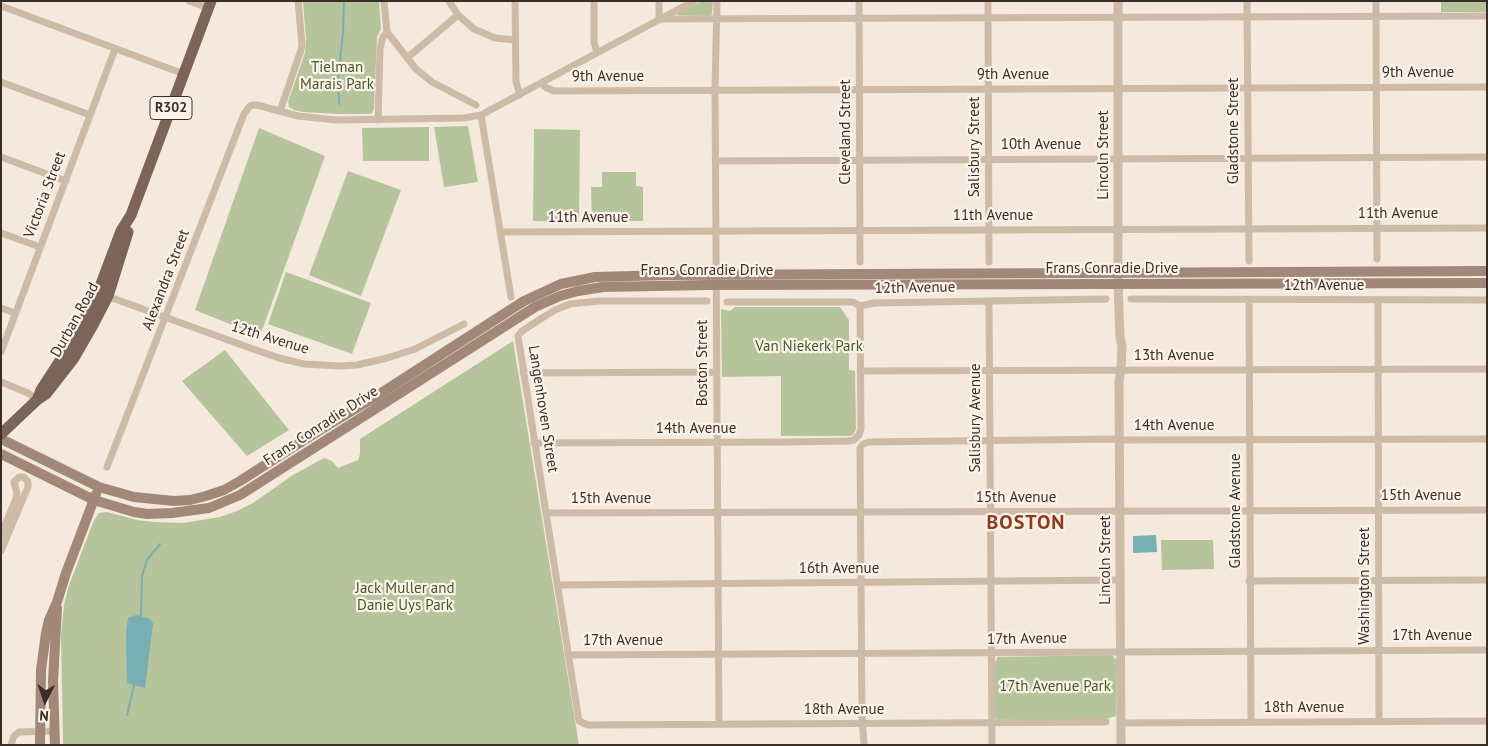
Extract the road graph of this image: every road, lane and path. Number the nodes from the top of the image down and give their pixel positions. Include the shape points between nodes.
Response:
1 (190, 1) edge
2 (298, 1) edge
3 (384, 1) edge
4 (449, 1) edge
5 (515, 1) edge
6 (594, 1) edge
7 (660, 1) edge
8 (694, 1) edge
9 (717, 1) edge
10 (859, 1) edge
11 (988, 1) edge
12 (1118, 1) edge
13 (1247, 1) edge
14 (1376, 1) edge
15 (210, 5) edge
16 (1, 6) edge
17 (458, 15) junction
18 (1487, 16) edge
19 (1247, 17) junction
20 (1376, 17) junction
21 (988, 18) junction
22 (1118, 18) junction
23 (659, 19) junction
24 (717, 19) junction
25 (859, 19) junction
26 (387, 32) junction
27 (515, 40) junction
28 (115, 48) junction
29 (597, 53) junction
30 (407, 58) junction
31 (184, 74) junction
32 (1, 82) edge
33 (542, 82) junction
34 (1248, 87) junction
35 (1377, 87) junction
36 (1487, 87) edge
37 (988, 88) junction
38 (1118, 89) junction
39 (715, 90) junction
40 (860, 90) junction
41 (520, 95) junction
42 (476, 106) dead end
43 (280, 111) junction
44 (90, 115) junction
45 (482, 115) junction
46 (378, 120) junction
47 (1, 157) edge
48 (1487, 157) edge
49 (1248, 158) junction
50 (1377, 158) junction
51 (989, 159) junction
52 (1118, 159) junction
53 (860, 160) junction
54 (716, 161) junction
55 (66, 181) junction
56 (1377, 228) junction
57 (1487, 228) edge
58 (1118, 229) junction
59 (1248, 229) junction
60 (989, 230) junction
61 (716, 231) junction
62 (860, 231) junction
63 (500, 232) junction
64 (1, 233) edge
65 (40, 247) junction
66 (1377, 259) dead end
67 (1249, 261) dead end
68 (860, 262) dead end
69 (989, 262) dead end
70 (1487, 270) edge
71 (1118, 273) junction
72 (716, 280) junction
73 (1487, 283) edge
74 (1118, 284) junction
75 (103, 294) junction
76 (511, 297) dead end
77 (1131, 299) dead end
78 (1106, 300) dead end
79 (1248, 300) junction
80 (1378, 300) junction
81 (1487, 300) edge
82 (706, 301) dead end
83 (989, 301) junction
84 (727, 302) dead end
85 (860, 306) junction
86 (1, 308) edge
87 (16, 313) junction
88 (166, 318) junction
89 (464, 324) dead end
90 (1, 352) edge
91 (1377, 369) junction
92 (1487, 369) edge
93 (990, 370) junction
94 (1249, 370) junction
95 (860, 371) junction
96 (716, 372) junction
97 (1119, 372) junction
98 (523, 373) junction
99 (1, 382) edge
100 (37, 400) junction
101 (1, 434) edge
102 (1, 439) edge
103 (1378, 439) junction
104 (1487, 439) edge
105 (1119, 440) junction
106 (1249, 440) junction
107 (990, 441) junction
108 (534, 443) junction
109 (717, 443) junction
110 (1, 454) edge
111 (107, 467) dead end
112 (99, 486) junction
113 (94, 500) junction
114 (1378, 510) junction
115 (1487, 510) edge
116 (1120, 511) junction
117 (1249, 511) junction
118 (861, 512) junction
119 (990, 512) junction
120 (546, 513) junction
121 (717, 513) junction
122 (1, 534) edge
123 (1, 551) edge
124 (1120, 580) junction
125 (1487, 580) edge
126 (1249, 581) junction
127 (1379, 581) junction
128 (991, 582) junction
129 (862, 583) junction
130 (717, 584) junction
131 (557, 585) junction
132 (57, 602) junction
133 (1379, 650) junction
134 (1487, 650) edge
135 (1120, 651) junction
136 (1250, 651) junction
137 (991, 653) junction
138 (718, 654) junction
139 (862, 654) junction
140 (568, 655) junction
141 (1487, 721) edge
142 (1106, 722) dead end
143 (1251, 722) junction
144 (1379, 722) junction
145 (582, 723) joint
146 (992, 723) junction
147 (1121, 723) junction
148 (719, 724) junction
149 (863, 724) junction
150 (40, 731) junction
151 (55, 731) junction
152 (11, 745) edge
153 (40, 745) edge
154 (55, 745) edge
155 (864, 745) edge
156 (992, 745) edge
157 (1121, 745) edge

1 - 15 street
2 - 43 street via 302,44
3 - 26 street
4 - 17 street
5 - 27 street
6 - 29 street
7 - 23 street
8 - 23 street
9 - 24 street, Boston Street
10 - 25 street, Cleveland Street
11 - 21 street, Salisbury Street
12 - 22 street, Lincoln Street
13 - 19 street, Gladstone Street
14 - 20 street
15 - 31 main road, Durban Road / R302
16 - 28 street
17 - 27 street via 481,33
17 - 30 street
18 - 20 street
19 - 20 street
19 - 22 street
19 - 34 street, Gladstone Street
20 - 35 street
21 - 22 street
21 - 25 street
21 - 37 street, Salisbury Street
22 - 38 street, Lincoln Street
23 - 24 street
23 - 29 street
24 - 25 street
24 - 39 street, Boston Street
25 - 40 street, Cleveland Street
26 - 30 street
26 - 46 street via 380,48
27 - 41 street via 516,82
28 - 31 street
28 - 44 street, Victoria Street
29 - 33 street
30 - 42 street via 432,82
31 - 75 main road, Durban Road / R302 via 122,231
32 - 44 street
33 - 39 street, 9th Avenue via 554,91
33 - 41 street
34 - 35 street, 9th Avenue
34 - 38 street, 9th Avenue
34 - 49 street, Gladstone Street
35 - 36 street, 9th Avenue
35 - 50 street
37 - 38 street, 9th Avenue
37 - 40 street, 9th Avenue
37 - 51 street, Salisbury Street
38 - 52 street, Lincoln Street
39 - 40 street, 9th Avenue
39 - 54 street, Boston Street
40 - 53 street, Cleveland Street
41 - 45 street
43 - 46 street via 311,118
43 - 88 street, Alexandra Street via 252,104 244,114
44 - 55 street, Victoria Street
45 - 46 street
45 - 63 street
47 - 55 street
48 - 50 street, 10th Avenue
49 - 50 street, 10th Avenue
49 - 52 street, 10th Avenue
49 - 59 street, Gladstone Street
50 - 56 street
51 - 52 street, 10th Avenue
51 - 53 street, 10th Avenue
51 - 60 street, Salisbury Street
52 - 58 street, Lincoln Street
53 - 54 street, 10th Avenue
53 - 62 street, Cleveland Street
54 - 61 street, Boston Street
55 - 65 street, Victoria Street
56 - 57 street, 11th Avenue
56 - 59 street, 11th Avenue
56 - 66 street
58 - 59 street, 11th Avenue
58 - 60 street, 11th Avenue
58 - 71 street, Lincoln Street
59 - 67 street, Gladstone Street
60 - 62 street, 11th Avenue
60 - 69 street, Salisbury Street
61 - 62 street, 11th Avenue
61 - 63 street, 11th Avenue
61 - 72 street, Boston Street
62 - 68 street, Cleveland Street
63 - 76 street
64 - 65 street
65 - 87 street, Victoria Street
70 - 71 main road, Frans Conradie Drive
71 - 72 main road, Frans Conradie Drive
71 - 74 street, Lincoln Street
72 - 74 main road, Frans Conradie Drive
72 - 96 street, Boston Street
72 - 112 main road, Frans Conradie Drive via 594,277 561,284 518,304 224,490 174,501 134,497
72 - 113 main road, Frans Conradie Drive via 603,287 578,291 543,303 240,495 209,508 147,514
73 - 74 main road, Frans Conradie Drive
74 - 97 street, Lincoln Street via 1122,345
75 - 88 street, 12th Avenue
75 - 100 main road, Durban Road / R302
77 - 79 street, 12th Avenue
78 - 83 street, 12th Avenue
79 - 80 street, 12th Avenue
79 - 94 street, Gladstone Avenue
80 - 81 street, 12th Avenue
80 - 91 street, Washington Street
82 - 98 street, Langenhoven Street via 599,301 560,308 518,335
83 - 85 street, 12th Avenue
83 - 93 street, Salisbury Avenue
84 - 85 street, 12th Avenue via 855,302
85 - 95 street
86 - 87 street
87 - 90 street, Victoria Street
88 - 89 street, 12th Avenue via 278,358 332,366 357,365 388,358 415,349
88 - 111 street, Alexandra Street
91 - 92 street, 13th Avenue
91 - 94 street, 13th Avenue
91 - 103 street, Washington Street
93 - 95 street, 13th Avenue
93 - 97 street, 13th Avenue
93 - 107 street, Salisbury Avenue
94 - 97 street, 13th Avenue
94 - 106 street, Gladstone Avenue
95 - 109 street, 14th Avenue via 861,429 856,438 848,441
96 - 98 street
96 - 109 street, Boston Street
97 - 105 street, Lincoln Street
98 - 108 street, Langenhoven Street
99 - 100 street
100 - 101 main road, Durban Road / R302
102 - 112 main road, Frans Conradie Drive
103 - 104 street, 14th Avenue
103 - 106 street, 14th Avenue
103 - 114 street, Washington Street
105 - 106 street, 14th Avenue
105 - 107 street, 14th Avenue
105 - 116 street, Lincoln Street
106 - 117 street, Gladstone Avenue
107 - 118 street, 14th Avenue via 863,444 860,448
107 - 119 street, Salisbury Avenue
108 - 109 street, 14th Avenue
108 - 120 street, Langenhoven Street
109 - 121 street, Boston Street
110 - 113 main road, Frans Conradie Drive
112 - 113 main road
113 - 132 main road
114 - 115 street, 15th Avenue
114 - 117 street, 15th Avenue
114 - 127 street, Washington Street
116 - 117 street, 15th Avenue
116 - 119 street, 15th Avenue
116 - 124 street, Lincoln Street
117 - 126 street, Gladstone Avenue
118 - 119 street, 15th Avenue
118 - 121 street, 15th Avenue
118 - 129 street
119 - 128 street, Salisbury Avenue
120 - 121 street, 15th Avenue
120 - 131 street, Langenhoven Street
121 - 130 street, Boston Street
122 - 123 street via 16,499 14,482 24,477 28,480 28,487
124 - 128 street, 16th Avenue
124 - 135 street, Lincoln Street
125 - 127 street
126 - 127 street
126 - 136 street, Gladstone Avenue
127 - 133 street, Washington Street
128 - 129 street, 16th Avenue
128 - 137 street, Salisbury Avenue
129 - 130 street, 16th Avenue
129 - 139 street
130 - 131 street, 16th Avenue
130 - 138 street, Boston Street
131 - 140 street, Langenhoven Street
132 - 150 main road via 43,645
132 - 151 main road via 53,681
133 - 134 street, 17th Avenue
133 - 136 street, 17th Avenue
133 - 144 street, Washington Street
135 - 136 street, 17th Avenue
135 - 137 street, 17th Avenue
135 - 147 street, Lincoln Street
136 - 143 street, Gladstone Avenue
137 - 139 street, 17th Avenue
137 - 146 street, Salisbury Avenue
138 - 139 street, 17th Avenue
138 - 140 street, 17th Avenue
138 - 148 street, Boston Street
139 - 149 street
140 - 145 street, Langenhoven Street via 578,718
141 - 144 street, 18th Avenue
142 - 146 street, 18th Avenue
143 - 144 street, 18th Avenue
143 - 147 street, 18th Avenue
145 - 148 street, 18th Avenue
146 - 149 street, 18th Avenue
146 - 156 street, Salisbury Avenue
147 - 157 street, Lincoln Street
148 - 149 street, 18th Avenue
149 - 155 street
150 - 151 street
150 - 152 street via 19,732
150 - 153 main road
151 - 154 main road

